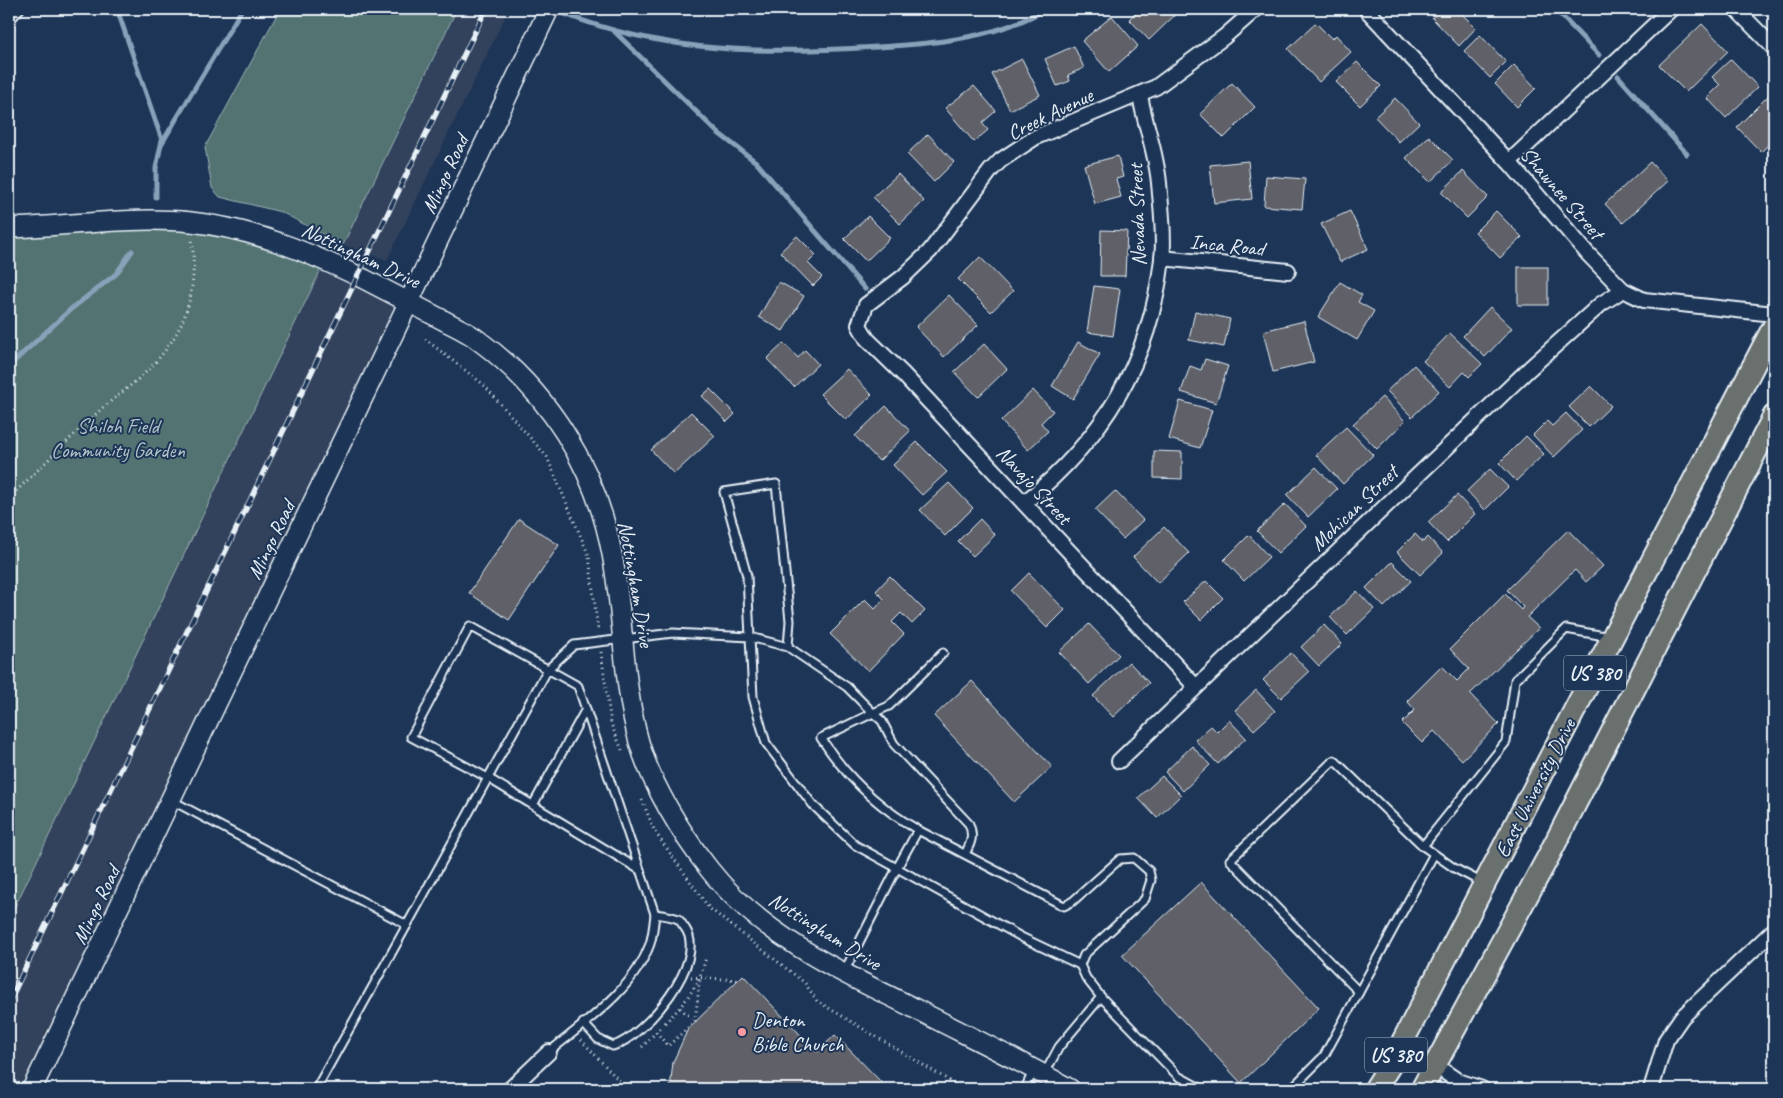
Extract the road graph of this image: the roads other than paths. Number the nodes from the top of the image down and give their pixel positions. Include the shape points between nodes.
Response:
1 (20, 9) edge
2 (549, 9) edge
3 (1256, 9) edge
4 (1366, 9) edge
5 (1671, 9) edge
6 (1736, 9) edge
7 (9, 21) edge
8 (1774, 48) edge
9 (1140, 95) junction
10 (1509, 162) junction
11 (9, 228) edge
12 (1162, 258) junction
13 (1288, 271) dead end
14 (1623, 290) junction
15 (410, 302) junction
16 (866, 306) joint
17 (1774, 314) edge
18 (1774, 326) edge
19 (1774, 416) edge
20 (1024, 503) junction
21 (750, 637) junction
22 (624, 638) junction
23 (1613, 638) junction
24 (788, 648) junction
25 (943, 653) dead end
26 (548, 669) junction
27 (1196, 687) junction
28 (586, 709) junction
29 (873, 713) junction
30 (1119, 761) dead end
31 (488, 778) junction
32 (171, 800) junction
33 (533, 805) junction
34 (918, 830) junction
35 (1423, 846) junction
36 (965, 854) junction
37 (1434, 854) junction
38 (897, 868) junction
39 (640, 870) junction
40 (1485, 884) junction
41 (655, 914) junction
42 (407, 925) junction
43 (1774, 930) edge
44 (1080, 965) junction
45 (844, 972) junction
46 (1359, 992) junction
47 (1101, 997) junction
48 (583, 1023) junction
49 (549, 1052) joint
50 (1436, 1066) junction
51 (1039, 1072) junction
52 (32, 1089) edge
53 (316, 1089) edge
54 (510, 1089) edge
55 (1024, 1089) edge
56 (1070, 1089) edge
57 (1202, 1089) edge
58 (1291, 1089) edge
59 (1375, 1089) edge
60 (1422, 1089) edge
61 (1482, 1089) edge
62 (1651, 1089) edge

1 - 7 lane
2 - 15 street, Mingo Road
3 - 9 street, Creek Avenue via 1201,54
4 - 10 street, Shawnee Street
5 - 10 street
6 - 8 street
9 - 12 street, Nevada Street via 1155,150
9 - 16 street, Creek Avenue via 1036,137 1001,160 990,170 930,251
10 - 14 street, Shawnee Street
11 - 15 street, Nottingham Drive via 162,220 251,233 285,243
12 - 13 street, Inca Road
12 - 20 street, Nevada Street via 1148,330 1107,415 1076,456
14 - 17 street, Shawnee Street via 1644,300
14 - 27 street, Mohican Street via 1601,304 1528,369
15 - 22 street, Nottingham Drive via 477,339 528,385 562,426 586,468 612,551
15 - 32 street, Mingo Road
16 - 20 street, Navajo Street via 859,324 867,340
18 - 23 main road, East University Drive / US 380
19 - 50 main road, East University Drive / US 380 via 1552,850
20 - 27 street, Navajo Street
21 - 22 lane via 673,633
21 - 24 lane
21 - 24 lane via 747,576 724,492 776,484 790,621
21 - 38 lane via 753,697 766,743 813,805 855,845
22 - 26 lane via 574,645
22 - 45 street, Nottingham Drive via 630,697 640,743 660,792 707,867 734,898 778,933
23 - 35 lane via 1566,629 1515,680 1506,742
23 - 40 main road, East University Drive / US 380
24 - 29 lane via 848,687
25 - 29 lane via 889,706
26 - 28 lane via 578,686
26 - 31 lane
26 - 31 lane via 470,626 411,737
27 - 30 street, Mohican Street
28 - 33 lane
28 - 39 lane
29 - 34 lane via 820,738 836,763 878,804
29 - 36 lane via 882,720 894,744 970,824 972,842
31 - 33 lane
31 - 42 lane
32 - 42 lane
32 - 52 street, Mingo Road
33 - 39 lane
34 - 36 lane
34 - 38 lane
35 - 37 lane
35 - 46 lane via 1334,760 1230,860
36 - 44 lane via 1064,906 1120,859 1134,858 1149,871 1151,880 1145,899 1084,956
37 - 40 lane
37 - 46 lane
38 - 44 lane via 1023,938
38 - 45 lane
39 - 41 lane
40 - 59 main road, East University Drive / US 380
41 - 48 lane via 650,944 634,975
41 - 48 lane via 679,920 690,934 689,957 678,985 649,1022 625,1043 613,1046 598,1039
42 - 53 lane
43 - 62 street via 1682,1017 1666,1040
44 - 47 lane
45 - 51 street, Nottingham Drive
46 - 58 lane via 1324,1056
47 - 51 lane
47 - 57 lane via 1178,1076
48 - 49 lane
49 - 54 street
50 - 60 main road, East University Drive / US 380
50 - 61 street via 1458,1081
51 - 55 lane
51 - 56 street, Nottingham Drive

